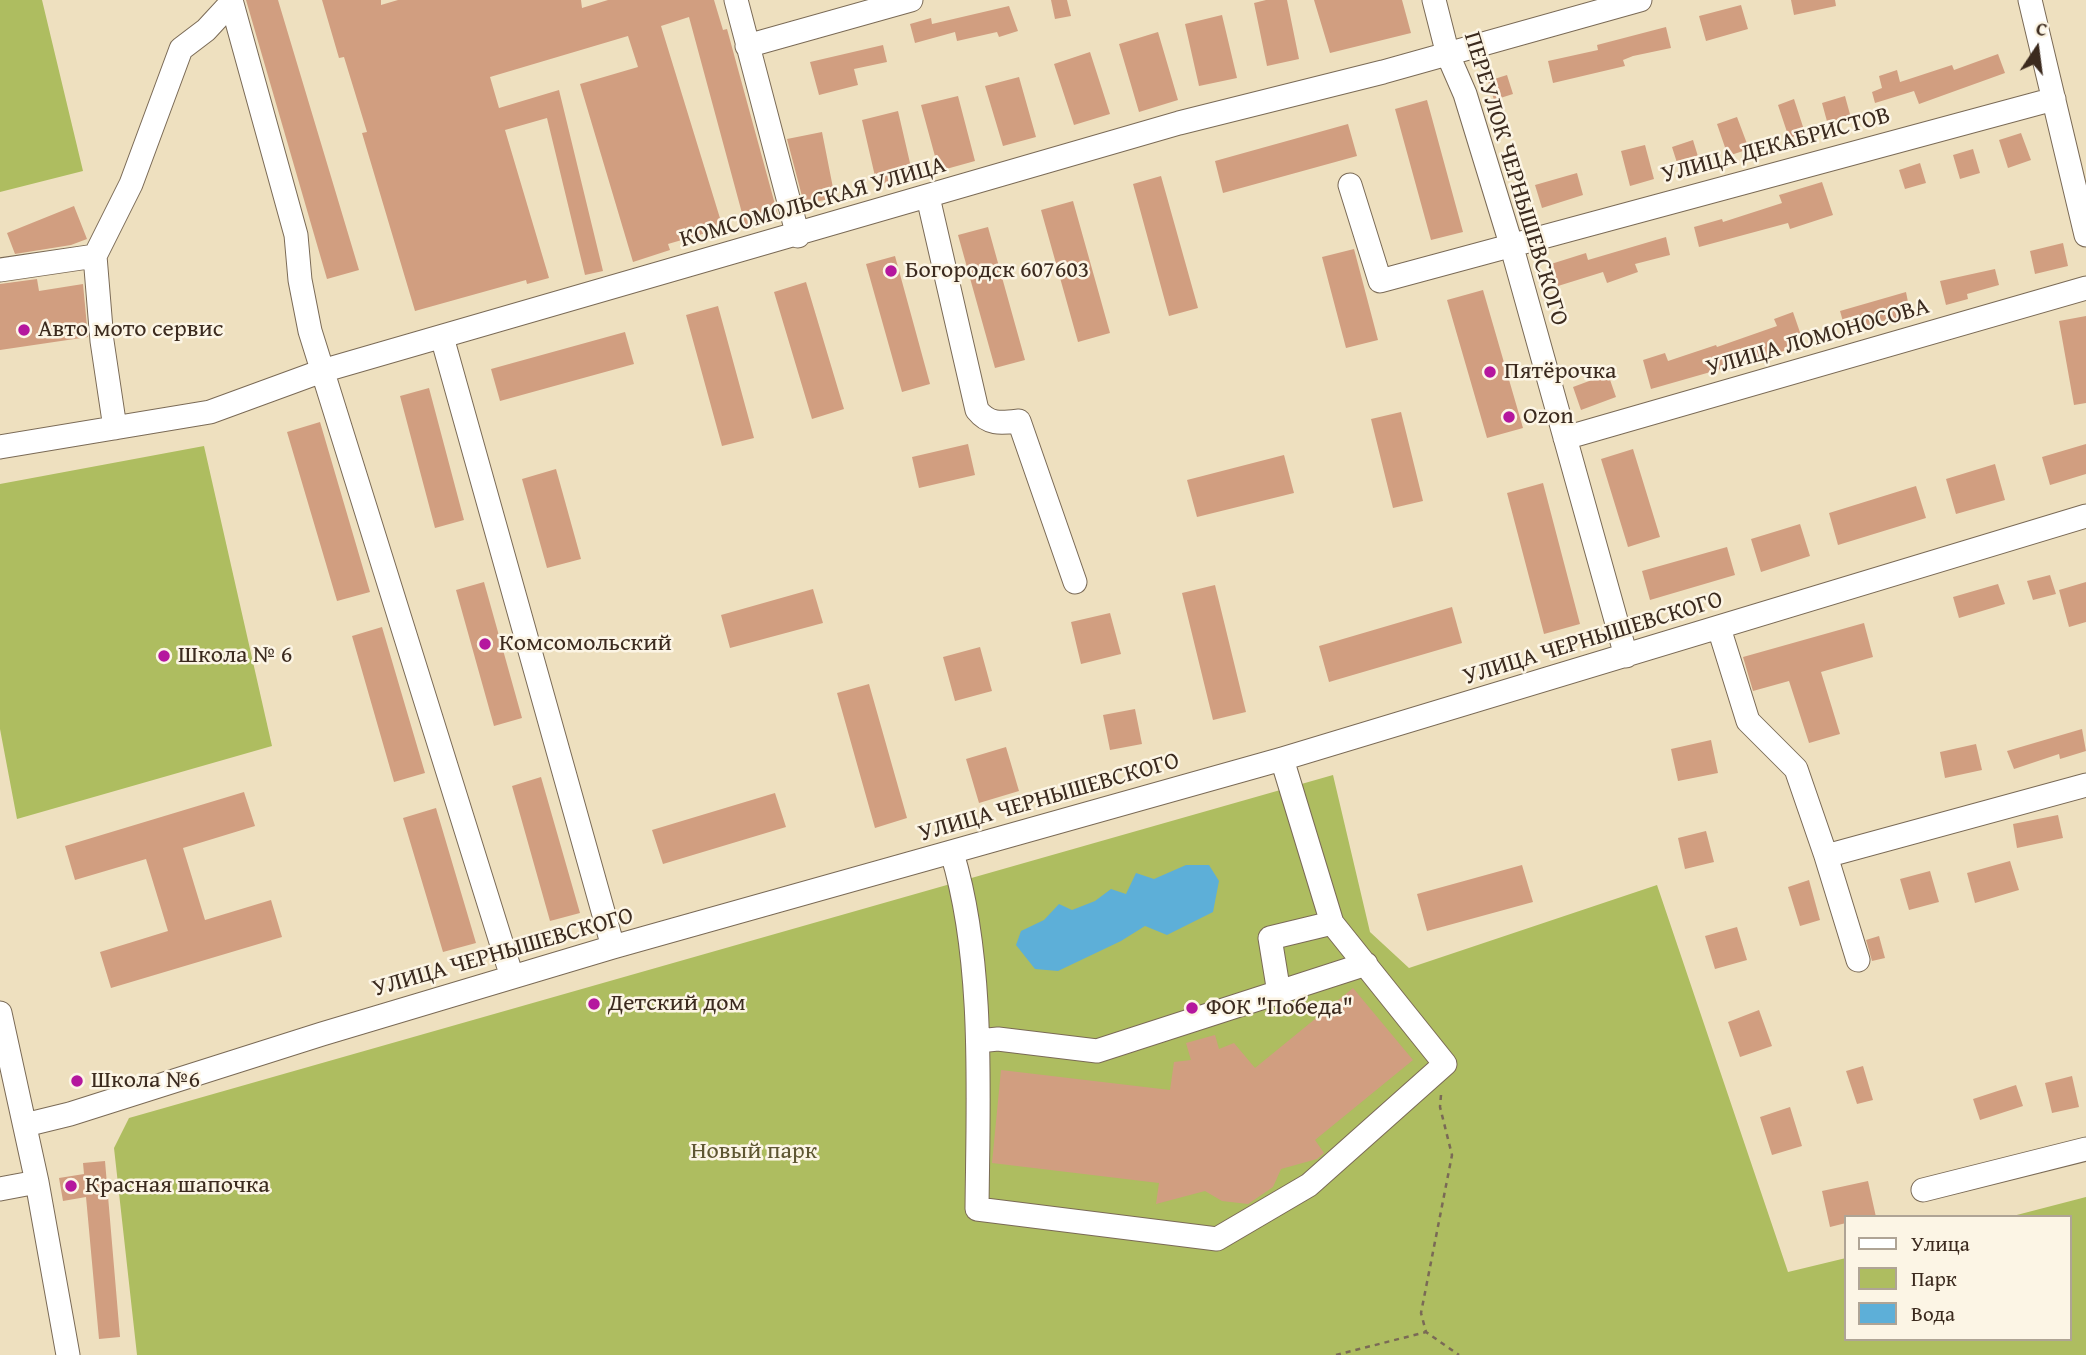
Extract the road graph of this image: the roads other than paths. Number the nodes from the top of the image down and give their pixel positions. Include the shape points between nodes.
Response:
1 (736, 0) edge
2 (911, 0) edge
3 (1434, 0) edge
4 (1640, 0) edge
5 (2030, 0) edge
6 (231, 1) edge
7 (747, 46) junction
8 (1448, 55) junction
9 (2054, 99) junction
10 (1350, 185) dead end
11 (928, 197) junction
12 (2086, 235) edge
13 (797, 236) junction
14 (1511, 244) junction
15 (95, 256) junction
16 (0, 270) edge
17 (2086, 288) edge
18 (442, 337) junction
19 (322, 372) junction
20 (115, 428) junction
21 (1565, 438) junction
22 (0, 447) edge
23 (2086, 516) edge
24 (1074, 582) dead end
25 (1719, 628) junction
26 (1626, 656) junction
27 (1282, 759) junction
28 (2086, 785) edge
29 (952, 853) junction
30 (1826, 856) junction
31 (1332, 923) junction
32 (613, 947) junction
33 (1858, 960) dead end
34 (1366, 964) junction
35 (512, 977) junction
36 (1279, 993) junction
37 (0, 1013) edge
38 (978, 1041) junction
39 (24, 1125) junction
40 (2086, 1149) edge
41 (37, 1182) junction
42 (0, 1189) edge
43 (1923, 1191) dead end
44 (68, 1355) edge

1 - 7 street
2 - 7 street
3 - 8 street, ПЕРЕУЛОК ЧЕРНЫШЕВСКОГО
4 - 8 street, КОМСОМОЛЬСКАЯ УЛИЦА
5 - 9 street
6 - 15 street via 206,30 181,49 131,184
6 - 19 street via 296,235 300,280
7 - 13 street
8 - 11 street, КОМСОМОЛЬСКАЯ УЛИЦА via 1180,123
8 - 14 street, ПЕРЕУЛОК ЧЕРНЫШЕВСКОГО via 1465,94
9 - 12 street
9 - 14 street, УЛИЦА ДЕКАБРИСТОВ
10 - 14 street, УЛИЦА ДЕКАБРИСТОВ via 1380,281
11 - 13 street, КОМСОМОЛЬСКАЯ УЛИЦА
11 - 24 street via 977,410 985,420 1000,424 1019,421
13 - 18 street, КОМСОМОЛЬСКАЯ УЛИЦА
14 - 21 street, ПЕРЕУЛОК ЧЕРНЫШЕВСКОГО
15 - 16 street
15 - 20 street
17 - 21 street, УЛИЦА ЛОМОНОСОВА
18 - 19 street, КОМСОМОЛЬСКАЯ УЛИЦА
18 - 32 street
19 - 20 street, КОМСОМОЛЬСКАЯ УЛИЦА via 210,412
19 - 35 street
20 - 22 street, КОМСОМОЛЬСКАЯ УЛИЦА
21 - 26 street, ПЕРЕУЛОК ЧЕРНЫШЕВСКОГО
23 - 25 street, УЛИЦА ЧЕРНЫШЕВСКОГО
25 - 26 street, УЛИЦА ЧЕРНЫШЕВСКОГО
25 - 30 street via 1748,721 1797,769
26 - 27 street, УЛИЦА ЧЕРНЫШЕВСКОГО
27 - 29 street, УЛИЦА ЧЕРНЫШЕВСКОГО
27 - 31 street
28 - 30 street
29 - 32 street, УЛИЦА ЧЕРНЫШЕВСКОГО
29 - 38 street via 964,891
30 - 33 street
31 - 34 street
31 - 36 street via 1270,938
32 - 35 street, УЛИЦА ЧЕРНЫШЕВСКОГО
34 - 36 street
34 - 38 street via 1445,1064 1309,1185 1217,1239 977,1209
35 - 39 street, УЛИЦА ЧЕРНЫШЕВСКОГО
36 - 38 street via 1097,1051 998,1039
37 - 39 street
39 - 41 street
40 - 43 street
41 - 42 street
41 - 44 street

